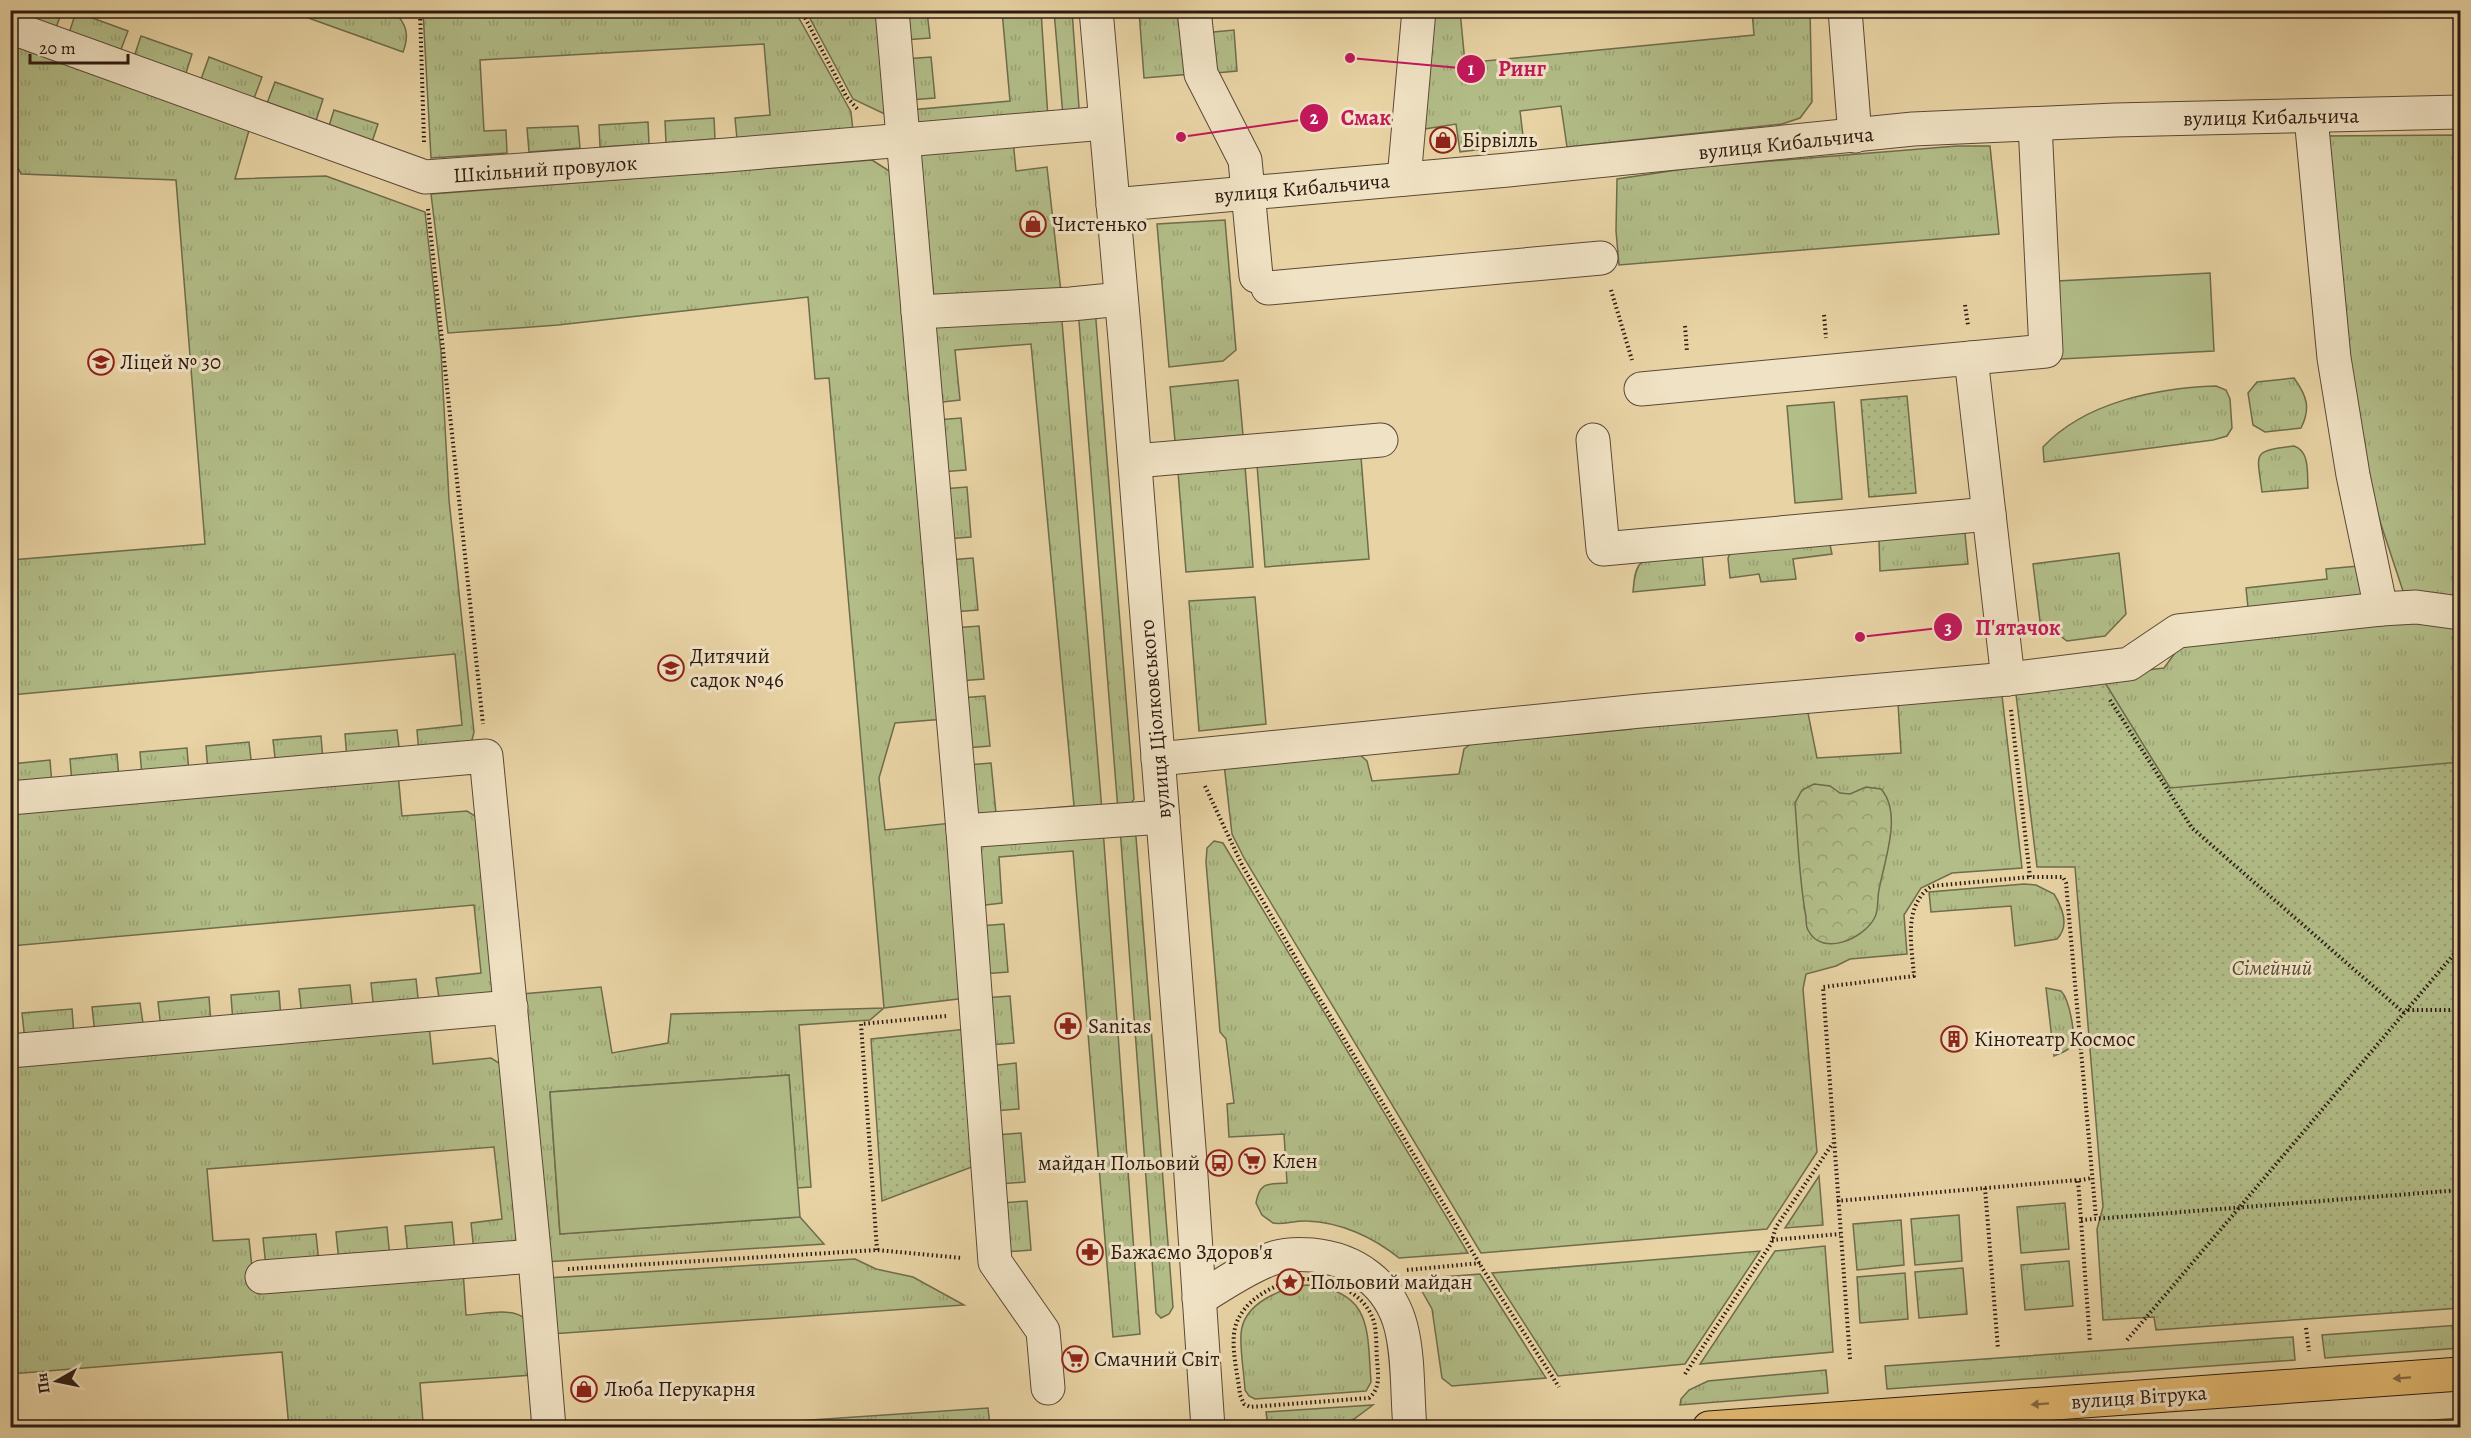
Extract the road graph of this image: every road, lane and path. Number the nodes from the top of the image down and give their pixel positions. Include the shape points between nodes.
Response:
1 (420, 10) edge
2 (801, 10) edge
3 (892, 10) edge
4 (1096, 10) edge
5 (1194, 10) edge
6 (1419, 10) edge
7 (1845, 10) edge
8 (10, 27) edge
9 (2460, 112) edge
10 (2311, 117) junction
11 (1105, 123) junction
12 (2035, 124) junction
13 (1855, 136) junction
14 (903, 141) junction
15 (425, 177) junction
16 (1404, 179) junction
17 (1248, 192) junction
18 (1113, 205) junction
19 (1601, 258) joint
20 (1121, 299) junction
21 (918, 312) junction
22 (1971, 358) junction
23 (1641, 389) joint
24 (1381, 440) dead end
25 (1593, 440) dead end
26 (1135, 461) junction
27 (1989, 513) junction
28 (2381, 609) junction
29 (2460, 613) edge
30 (2091, 669) junction
31 (2008, 679) junction
32 (486, 756) junction
33 (1192, 756) junction
34 (1158, 759) junction
35 (10, 798) edge
36 (1163, 817) junction
37 (963, 831) junction
38 (2030, 877) junction
39 (2460, 946) edge
40 (511, 1007) junction
41 (2460, 1010) edge
42 (2406, 1012) junction
43 (976, 1013) junction
44 (10, 1051) edge
45 (1833, 1143) junction
46 (2092, 1178) junction
47 (2074, 1181) junction
48 (1985, 1188) junction
49 (2460, 1190) edge
50 (1837, 1202) junction
51 (2240, 1206) junction
52 (2096, 1218) junction
53 (2081, 1220) junction
54 (1840, 1234) junction
55 (1772, 1240) junction
56 (877, 1250) junction
57 (995, 1262) junction
58 (535, 1263) junction
59 (1481, 1263) junction
60 (1402, 1270) dead end
61 (262, 1277) dead end
62 (1199, 1299) junction
63 (2306, 1328) dead end
64 (2127, 1340) dead end
65 (2090, 1342) dead end
66 (1998, 1349) dead end
67 (1850, 1359) dead end
68 (2309, 1359) dead end
69 (1236, 1361) joint
70 (1685, 1374) dead end
71 (2460, 1374) edge
72 (1559, 1387) dead end
73 (1048, 1388) dead end
74 (2460, 1395) edge
75 (1820, 1423) edge
76 (549, 1428) edge
77 (1208, 1428) edge
78 (1410, 1428) edge
79 (1709, 1428) edge
80 (2018, 1428) edge

1 - 15 path
2 - 14 path via 856,109
3 - 14 street
4 - 11 street, вулиця Ціолковського
5 - 17 street via 1201,74 1245,160
6 - 16 street
7 - 13 street
8 - 15 street, Шкільний провулок
9 - 10 street, вулиця Кибальчича
10 - 12 street, вулиця Кибальчича
10 - 28 street via 2334,358
11 - 14 street, Шкільний провулок
11 - 18 street, вулиця Ціолковського
12 - 13 street, вулиця Кибальчича via 1913,129
12 - 22 street via 2046,351
13 - 16 street, вулиця Кибальчича
14 - 15 street, Шкільний провулок
14 - 21 street
15 - 32 path
16 - 17 street, вулиця Кибальчича
17 - 18 street, вулиця Кибальчича
17 - 19 street via 1262,282
18 - 20 street, вулиця Ціолковського
19 - 23 path
20 - 21 street
20 - 26 street, вулиця Ціолковського
21 - 37 street
22 - 23 street
22 - 27 street
24 - 26 street
25 - 27 street via 1603,549
26 - 34 street, вулиця Ціолковського
27 - 31 street
28 - 29 street via 2416,607
28 - 30 street via 2178,631 2128,664
30 - 31 street
30 - 42 path via 2192,828
31 - 33 street
31 - 38 path
32 - 35 street
32 - 40 street
33 - 34 street
33 - 59 path via 1242,865
34 - 36 street, вулиця Ціолковського
36 - 37 street
36 - 62 street, вулиця Ціолковського
37 - 43 street
38 - 45 path via 1932,886 1925,891 1910,921 1914,976 1823,987
38 - 46 path via 2063,877 2066,883
39 - 42 path
40 - 44 street
40 - 58 street
41 - 42 path
42 - 51 path
43 - 56 path via 861,1024
43 - 57 street
45 - 50 path
45 - 55 path via 1776,1227
46 - 47 path
46 - 52 path
47 - 48 path
47 - 53 path via 2078,1180
48 - 50 path
48 - 66 path
49 - 51 path
50 - 54 path
51 - 52 path
51 - 64 path
52 - 53 path
53 - 65 path
54 - 55 path
54 - 67 path
55 - 70 path
56 - 57 path
56 - 58 path
57 - 73 street via 1043,1331
58 - 61 street
58 - 76 street
59 - 60 path
59 - 72 path
62 - 77 street, вулиця Ціолковського
62 - 78 street via 1272,1258 1289,1255 1329,1257 1364,1271 1393,1304 1402,1329
63 - 68 path
69 - 69 path via 1240,1395 1250,1407 1369,1398 1378,1382 1374,1323 1368,1309 1335,1283 1320,1279 1286,1282 1250,1303 1234,1333
71 -> 75 main road, вулиця Вітрука
74 - 80 main road, вулиця Вітрука
75 - 79 main road, вулиця Вітрука

